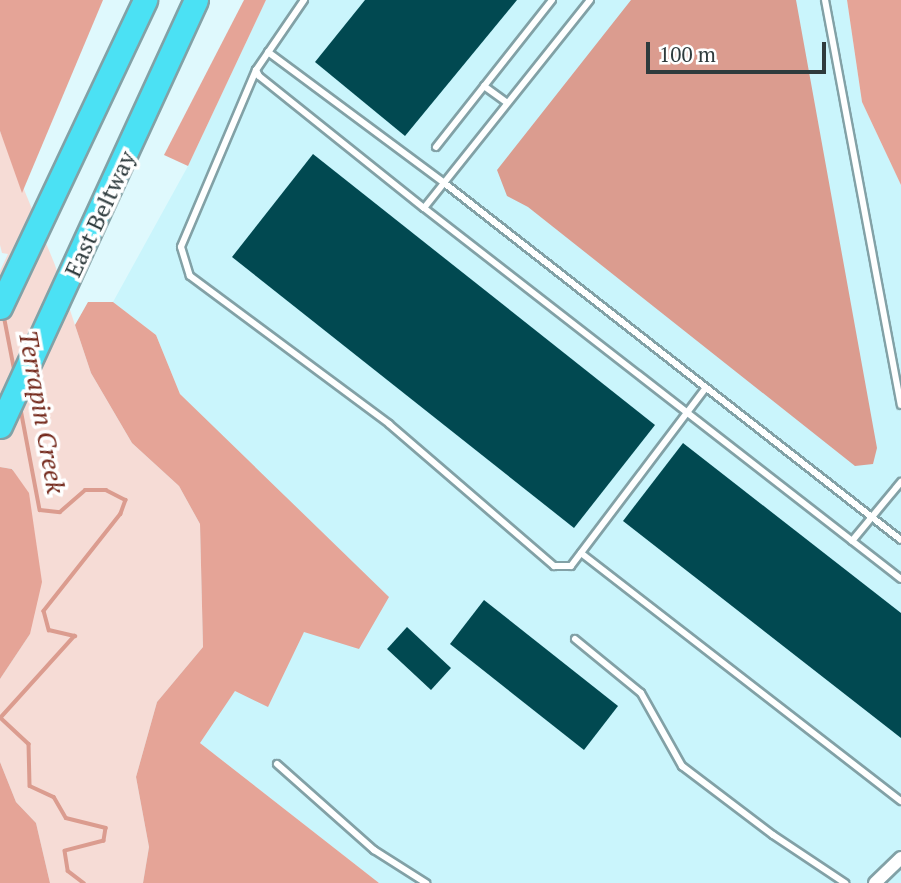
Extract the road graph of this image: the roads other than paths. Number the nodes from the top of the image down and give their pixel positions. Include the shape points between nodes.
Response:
1 (145, 0) edge
2 (196, 0) edge
3 (206, 0) edge
4 (304, 0) edge
5 (552, 0) edge
6 (590, 0) edge
7 (825, 0) edge
8 (268, 52) junction
9 (256, 70) junction
10 (162, 82) junction
11 (484, 86) junction
12 (506, 102) junction
13 (436, 147) dead end
14 (443, 182) junction
15 (424, 208) junction
16 (0, 307) edge
17 (704, 390) junction
18 (901, 405) edge
19 (687, 414) junction
20 (0, 426) edge
21 (901, 482) edge
22 (872, 518) junction
23 (901, 540) edge
24 (852, 541) junction
25 (581, 553) junction
26 (901, 579) edge
27 (575, 639) dead end
28 (278, 764) dead end
29 (901, 801) edge
30 (901, 858) edge
31 (426, 883) edge
32 (845, 883) edge
33 (875, 883) edge

1 - 16 highway, East Beltway
2 - 10 highway, East Beltway
3 - 10 highway
4 - 8 lane
5 - 11 lane
6 - 12 lane
7 - 18 lane
8 - 9 lane
8 - 14 lane
9 - 15 lane
9 - 25 lane via 181,247 190,276 389,424 554,566 571,566
10 - 20 highway, East Beltway
11 - 12 lane
11 - 13 lane
12 - 14 lane
14 - 15 lane
14 - 17 lane
15 - 19 lane
17 - 19 lane
17 - 22 lane
19 - 24 lane
19 - 25 lane
21 - 22 lane
22 - 23 lane
22 - 24 lane
24 - 26 lane
25 - 29 lane
27 - 32 lane via 641,693 682,766
28 - 31 lane via 374,850
30 - 33 street

